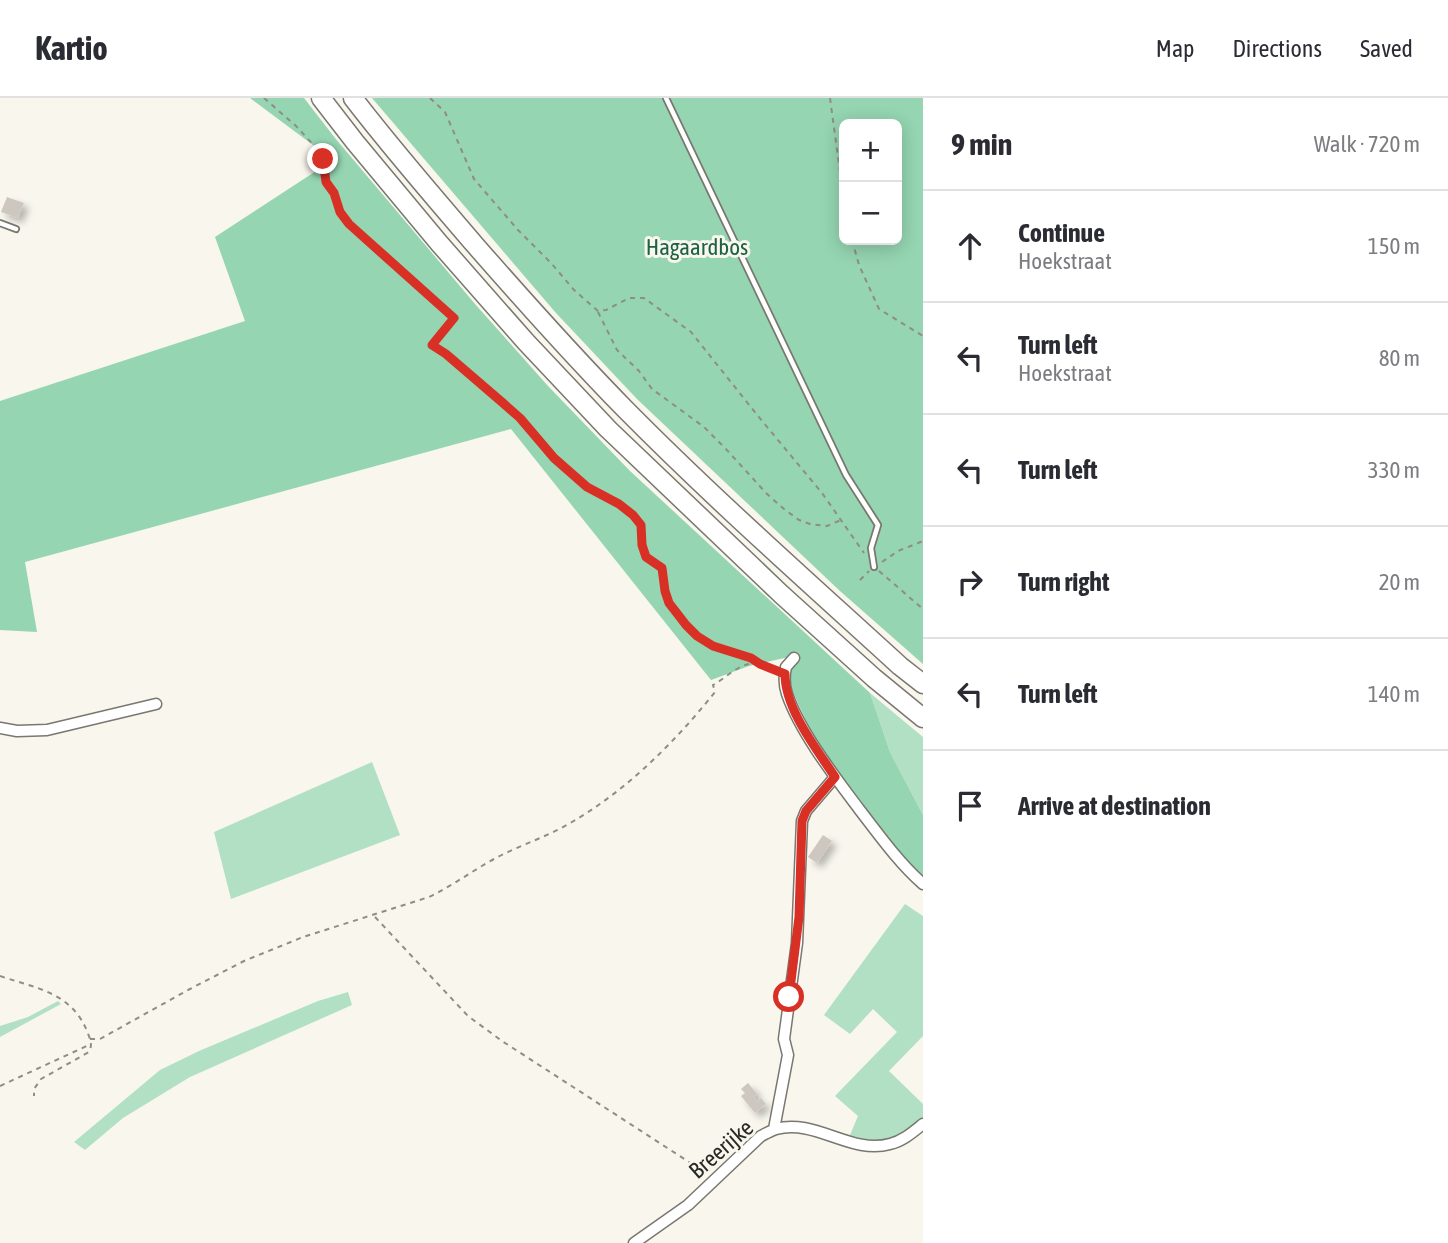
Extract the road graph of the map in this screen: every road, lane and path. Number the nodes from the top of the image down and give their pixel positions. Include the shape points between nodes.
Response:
1 (264, 98) edge
2 (321, 98) edge
3 (354, 98) edge
4 (430, 98) edge
5 (666, 98) edge
6 (830, 98) edge
7 (841, 182) edge
8 (0, 223) edge
9 (16, 229) dead end
10 (853, 245) edge
11 (598, 312) junction
12 (923, 335) edge
13 (842, 520) junction
14 (923, 541) edge
15 (874, 567) junction
16 (859, 580) dead end
17 (923, 609) edge
18 (794, 657) dead end
19 (760, 664) junction
20 (785, 674) junction
21 (923, 684) edge
22 (156, 704) dead end
23 (923, 718) edge
24 (0, 728) edge
25 (835, 777) junction
26 (923, 884) edge
27 (373, 915) junction
28 (0, 976) edge
29 (90, 1039) junction
30 (91, 1044) junction
31 (0, 1086) edge
32 (34, 1096) dead end
33 (923, 1124) edge
34 (774, 1129) junction
35 (716, 1179) junction
36 (634, 1243) edge

1 - 19 path via 320,152 326,182 349,224 454,318 432,345 520,418 587,487 633,515 641,525 646,557 662,568 669,603 692,631 713,646
2 - 23 highway via 439,243 608,429 780,594
3 - 21 highway via 535,314 626,410 755,534
4 - 11 path via 444,112 474,179
5 - 15 lane via 846,475 878,525 871,548
6 - 7 path
8 - 9 lane
10 - 12 path via 879,309
11 - 13 path via 617,350 652,389 704,427 784,509 810,524 827,526
11 - 13 path via 629,298 644,298 691,332
13 - 15 path
14 - 15 path
15 - 16 path
15 - 17 path
18 - 20 street
19 - 20 path
19 - 27 path via 740,666 713,685 715,692 691,723 650,763 572,822 495,858 429,897
20 - 25 street via 793,706
22 - 24 street via 47,730
25 - 26 street
25 - 34 street via 802,821 797,943 784,1039 788,1055
27 - 29 path via 244,961 100,1039
27 - 35 path via 468,1016
28 - 29 path via 64,1000
29 - 30 path
30 - 31 path
30 - 32 path via 89,1052 41,1079
33 - 34 street, Breerijke via 905,1138 876,1147 802,1128
34 - 35 street, Breerijke
35 - 36 street, Breerijke

